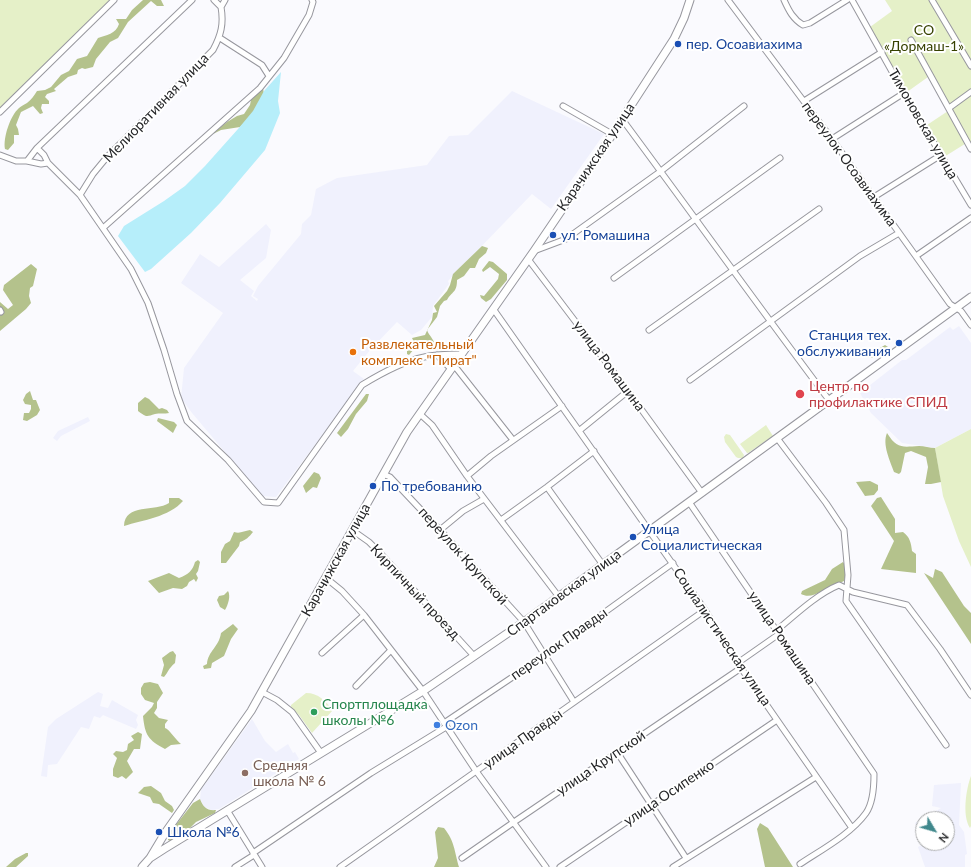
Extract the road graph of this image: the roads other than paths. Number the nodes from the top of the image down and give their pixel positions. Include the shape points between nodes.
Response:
1 (114, 0) edge
2 (192, 0) edge
3 (214, 0) edge
4 (225, 0) edge
5 (312, 0) edge
6 (690, 0) edge
7 (728, 0) edge
8 (784, 0) edge
9 (846, 0) edge
10 (852, 0) edge
11 (932, 0) edge
12 (221, 7) junction
13 (220, 38) junction
14 (911, 40) dead end
15 (882, 52) junction
16 (971, 66) edge
17 (269, 76) junction
18 (971, 92) edge
19 (904, 93) junction
20 (804, 101) junction
21 (563, 106) dead end
22 (744, 106) dead end
23 (949, 108) junction
24 (0, 112) edge
25 (622, 119) junction
26 (612, 134) junction
27 (832, 138) junction
28 (37, 148) junction
29 (971, 149) edge
30 (0, 155) edge
31 (941, 155) junction
32 (780, 158) dead end
33 (27, 161) junction
34 (48, 163) junction
35 (661, 171) junction
36 (80, 195) junction
37 (874, 198) junction
38 (971, 205) edge
39 (819, 209) dead end
40 (971, 218) edge
41 (696, 220) junction
42 (102, 228) junction
43 (899, 233) junction
44 (534, 251) junction
45 (916, 256) junction
46 (528, 259) junction
47 (733, 270) junction
48 (614, 278) dead end
49 (971, 297) edge
50 (956, 308) junction
51 (494, 310) junction
52 (771, 322) junction
53 (971, 325) edge
54 (649, 330) dead end
55 (462, 354) junction
56 (436, 355) junction
57 (452, 367) junction
58 (690, 380) dead end
59 (628, 391) junction
60 (829, 400) junction
61 (562, 406) junction
62 (420, 414) junction
63 (580, 430) junction
64 (777, 438) junction
65 (513, 440) junction
66 (594, 451) junction
67 (383, 474) junction
68 (467, 476) junction
69 (547, 488) junction
70 (702, 493) junction
71 (484, 498) junction
72 (690, 502) junction
73 (501, 520) junction
74 (352, 530) junction
75 (440, 530) junction
76 (650, 531) junction
77 (673, 563) junction
78 (603, 565) junction
79 (326, 578) junction
80 (846, 588) junction
81 (559, 597) junction
82 (706, 610) junction
83 (364, 615) junction
84 (524, 622) junction
85 (778, 632) junction
86 (391, 650) junction
87 (322, 653) dead end
88 (474, 656) junction
89 (544, 656) junction
90 (740, 665) junction
91 (356, 686) dead end
92 (423, 691) junction
93 (262, 692) junction
94 (971, 695) edge
95 (574, 702) junction
96 (778, 720) junction
97 (445, 725) junction
98 (946, 745) dead end
99 (617, 752) junction
100 (321, 753) junction
101 (476, 771) junction
102 (816, 777) junction
103 (651, 805) junction
104 (227, 810) junction
105 (514, 822) junction
106 (852, 828) junction
107 (254, 854) junction
108 (150, 858) junction
109 (462, 858) dead end
110 (686, 858) junction
111 (800, 864) dead end
112 (142, 867) edge
113 (235, 867) edge
114 (262, 867) edge
115 (340, 867) edge
116 (546, 867) edge
117 (560, 867) edge
118 (673, 867) edge

1 - 24 street
2 - 28 street
3 - 12 street
4 - 12 street
5 - 17 street via 309,15 284,58
6 - 25 main road, Карачижская улица via 674,39
7 - 20 street, переулок Осоавиахима
8 - 9 street via 791,14 803,25
10 - 15 street, Тимоновская улица
11 - 16 street
12 - 13 street, Мелиоративная улица via 223,17
13 - 17 street via 262,65
13 - 36 street, Мелиоративная улица via 202,62 107,157
14 - 23 street
15 - 19 street, Тимоновская улица
15 - 20 street
17 - 42 street via 242,105
18 - 23 street
19 - 27 street
19 - 31 street, Тимоновская улица
20 - 27 street, переулок Осоавиахима
21 - 26 street
22 - 35 street
23 - 29 street
25 - 26 main road, Карачижская улица
25 - 35 street
26 - 44 main road, Карачижская улица
27 - 37 street, переулок Осоавиахима
28 - 33 street
28 - 34 street
30 - 33 street via 16,161
31 - 37 street
31 - 38 street, Тимоновская улица
32 - 41 street
33 - 34 street
34 - 36 street
35 - 41 street
35 - 44 street via 566,239
36 - 42 street
37 - 43 street, переулок Осоавиахима
39 - 47 street
40 - 45 street
41 - 47 street
41 - 48 street
42 - 56 street via 131,269 148,303 187,421 228,460 264,502 278,503 362,385 382,372
43 - 45 street, переулок Осоавиахима
43 - 52 street via 860,256
44 - 46 main road, Карачижская улица
45 - 50 street, переулок Осоавиахима via 950,304
46 - 51 main road, Карачижская улица
46 - 59 street, улица Ромашина
47 - 52 street
47 - 54 street
49 - 50 main road, Спартаковская улица
50 - 53 street, переулок Осоавиахима
50 - 60 main road, Спартаковская улица
51 - 55 main road, Карачижская улица
51 - 61 street, Социалистическая улица
52 - 58 street
52 - 60 street
55 - 56 street
55 - 57 main road, Карачижская улица
56 - 57 street
57 - 62 main road, Карачижская улица
57 - 65 street via 457,369
59 - 63 street
59 - 70 street, улица Ромашина
60 - 64 main road, Спартаковская улица
61 - 63 street, Социалистическая улица
61 - 65 street
62 - 67 main road, Карачижская улица
62 - 68 street via 432,425
63 - 66 street, Социалистическая улица
64 - 70 main road, Спартаковская улица
64 - 80 street via 844,530 848,575
65 - 68 street
66 - 69 street
66 - 76 street, Социалистическая улица
67 - 74 main road, Карачижская улица
67 - 75 street, переулок Крупской via 390,478
68 - 71 street
69 - 73 street
69 - 78 street
70 - 72 main road, Спартаковская улица
71 - 73 street
71 - 75 street
72 - 76 main road, Спартаковская улица
72 - 85 street, улица Ромашина
73 - 81 street
74 - 79 main road, Карачижская улица
74 - 88 street, Кирпичный проезд via 382,555
75 - 84 street, переулок Крупской
76 - 77 street, Социалистическая улица
76 - 78 main road, Спартаковская улица
77 - 82 street, Социалистическая улица
77 - 89 street, переулок Правды
78 - 81 main road, Спартаковская улица
79 - 83 street
79 - 93 main road, Карачижская улица
80 - 85 street, улица Крупской via 839,585 833,587 805,607
80 - 94 street via 907,605
80 - 98 street via 846,601
81 - 84 main road, Спартаковская улица
82 - 90 street, Социалистическая улица
82 - 95 street, улица Правды
83 - 86 street
83 - 87 street
84 - 88 main road, Спартаковская улица
84 - 89 street, переулок Крупской
85 - 90 street, улица Крупской
85 - 106 street, улица Ромашина via 874,774 872,796 866,812
86 - 91 street
86 - 92 street
88 - 92 main road, Спартаковская улица
89 - 95 street, переулок Крупской
89 - 97 street, переулок Правды
90 - 96 street, Социалистическая улица
90 - 99 street, улица Крупской
92 - 97 street
92 - 100 main road, Спартаковская улица
93 - 100 street via 292,712
93 - 108 main road, Карачижская улица via 164,833
95 - 101 street, улица Правды
96 - 102 street, Социалистическая улица
96 - 103 street, улица Осипенко
97 - 101 street
97 - 107 street, переулок Правды
99 - 103 street
99 - 105 street, улица Крупской
100 - 104 main road, Спартаковская улица
101 - 105 street
101 - 115 street, улица Правды
102 - 106 street, Социалистическая улица
102 - 110 street
103 - 110 street
103 - 117 street, улица Осипенко
104 - 107 street
104 - 108 main road, Спартаковская улица
105 - 109 street, улица Крупской
105 - 116 street
106 - 111 street
107 - 113 street, переулок Правды
107 - 114 street
108 - 112 main road, Спартаковская улица
110 - 118 street

